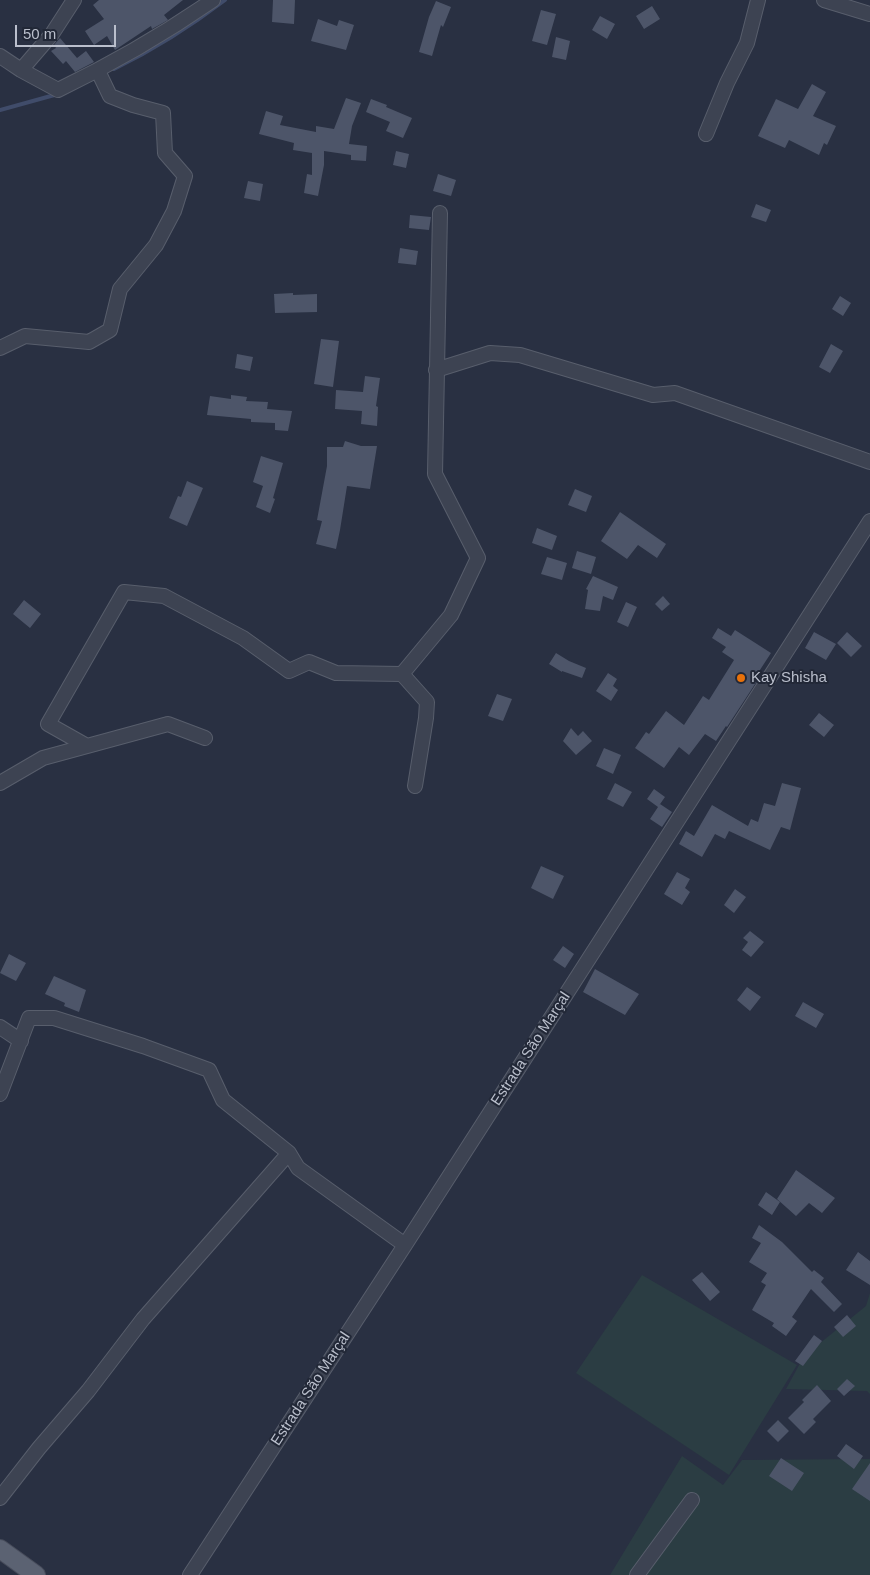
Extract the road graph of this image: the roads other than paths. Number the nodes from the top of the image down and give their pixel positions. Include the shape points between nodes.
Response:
1 (74, 0) edge
2 (213, 0) edge
3 (758, 0) edge
4 (824, 0) edge
5 (870, 14) edge
6 (0, 56) edge
7 (20, 70) junction
8 (98, 71) junction
9 (706, 134) dead end
10 (440, 213) dead end
11 (0, 348) edge
12 (436, 370) junction
13 (870, 462) edge
14 (870, 521) edge
15 (402, 674) junction
16 (205, 738) dead end
17 (87, 746) junction
18 (0, 783) edge
19 (415, 786) dead end
20 (0, 1027) edge
21 (21, 1041) junction
22 (0, 1094) edge
23 (288, 1153) junction
24 (405, 1245) junction
25 (0, 1498) edge
26 (692, 1500) dead end
27 (0, 1549) edge
28 (36, 1575) edge
29 (190, 1575) edge
30 (637, 1575) edge

1 - 7 street via 52,34
2 - 8 street
3 - 9 street via 747,43
4 - 5 street
6 - 7 street
7 - 8 street via 58,90
8 - 11 street via 110,96 163,113 165,153 185,176 174,211 156,245 120,289 110,330 89,342 25,336
10 - 12 street
12 - 13 street via 490,353 520,355 653,395 675,393
12 - 15 street via 435,474 478,558 451,615
14 - 24 street, Estrada São Marçal
15 - 17 street via 336,672 309,662 289,671 243,638 164,596 124,592 48,724
15 - 19 street via 427,702
16 - 17 street via 168,724
17 - 18 street via 43,758
20 - 21 street
21 - 22 street
21 - 23 street via 29,1018 54,1018 209,1070 223,1100
23 - 24 street via 298,1168
23 - 25 street via 144,1319
24 - 29 street, Estrada São Marçal
26 - 30 street
27 - 28 main road

